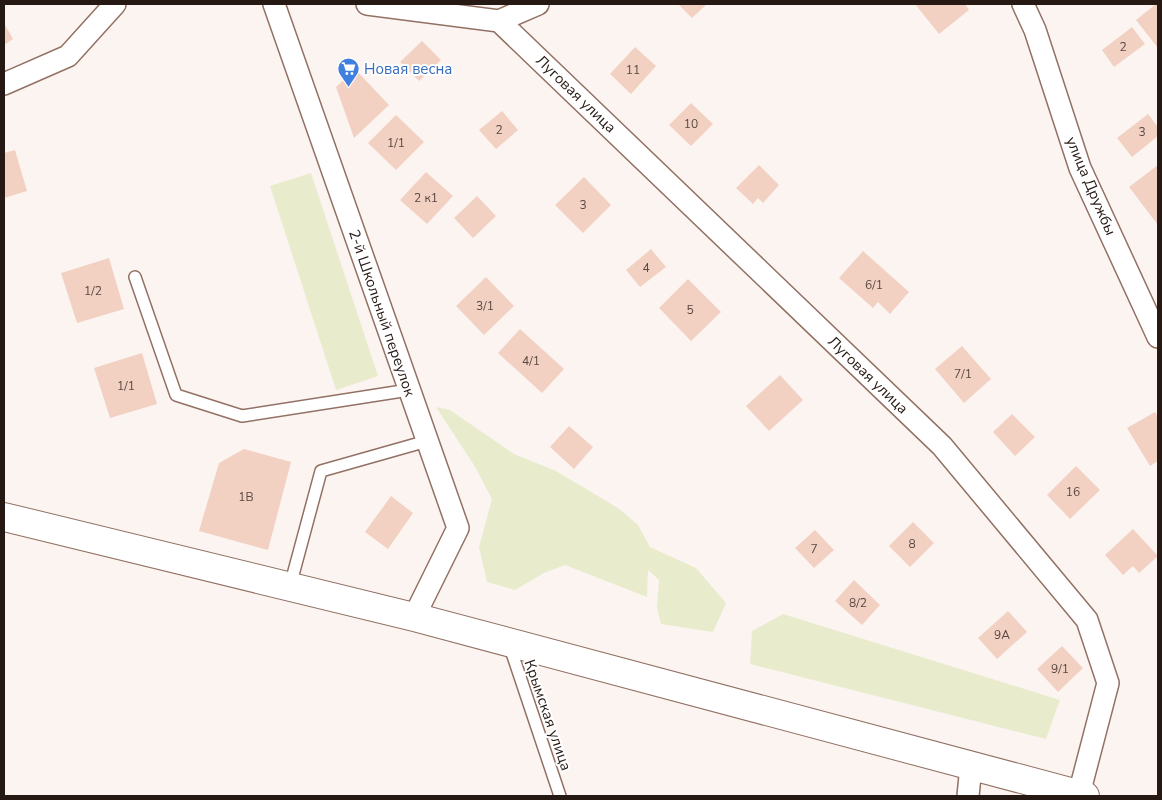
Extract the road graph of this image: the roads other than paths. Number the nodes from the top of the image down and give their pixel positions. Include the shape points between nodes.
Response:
1 (114, 4) edge
2 (274, 4) edge
3 (368, 4) edge
4 (538, 4) edge
5 (1023, 4) edge
6 (499, 21) junction
7 (4, 84) edge
8 (135, 277) dead end
9 (1158, 337) edge
10 (409, 390) junction
11 (427, 441) junction
12 (4, 517) edge
13 (290, 587) junction
14 (414, 617) junction
15 (508, 642) junction
16 (971, 766) junction
17 (1082, 795) edge
18 (560, 796) edge
19 (968, 796) edge

1 - 7 street via 68,56
2 - 10 street, 2-й Школьный переулок
3 - 6 street
4 - 6 street
5 - 9 street, улица Дружбы via 1035,30 1080,168
6 - 17 street, Луговая улица via 942,446 1087,620 1108,682
8 - 10 lane via 176,396 242,416
10 - 11 street, 2-й Школьный переулок
11 - 13 lane via 321,471
11 - 14 street, 2-й Школьный переулок via 458,528
12 - 13 main road
13 - 14 main road
14 - 15 main road
15 - 16 main road
15 - 18 lane, Крымская улица
16 - 17 main road
16 - 19 street

